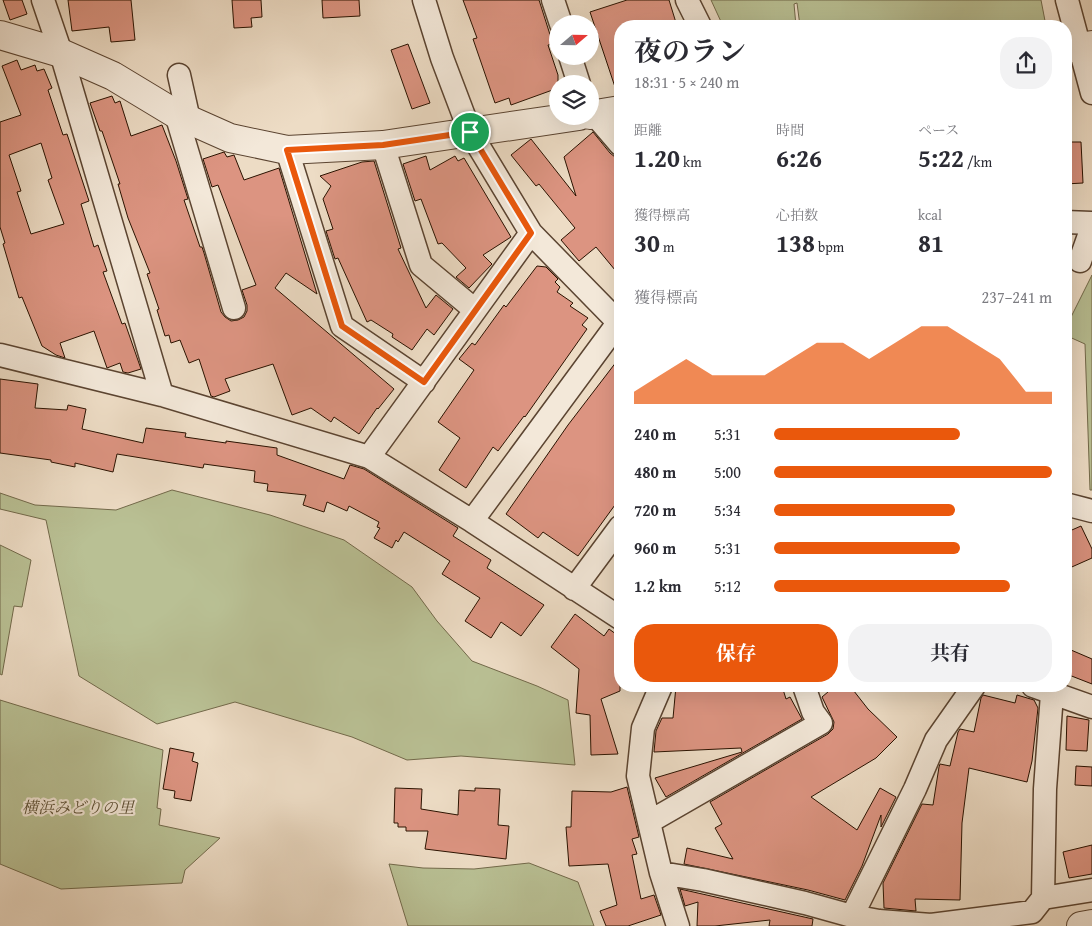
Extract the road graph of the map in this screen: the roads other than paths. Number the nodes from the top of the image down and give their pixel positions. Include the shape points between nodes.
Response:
1 (44, 0) edge
2 (424, 0) edge
3 (553, 0) edge
4 (687, 0) edge
5 (1067, 0) edge
6 (557, 15) edge
7 (697, 20) edge
8 (0, 34) edge
9 (1079, 47) edge
10 (61, 53) junction
11 (179, 75) dead end
12 (1092, 93) edge
13 (614, 111) edge
14 (599, 112) edge
15 (183, 117) junction
16 (549, 119) edge
17 (599, 124) edge
18 (470, 132) junction
19 (614, 138) edge
20 (383, 145) junction
21 (287, 150) junction
22 (1072, 223) edge
23 (1092, 225) edge
24 (531, 233) junction
25 (1080, 261) dead end
26 (234, 308) dead end
27 (475, 310) junction
28 (614, 318) edge
29 (614, 330) edge
30 (1, 352) edge
31 (424, 382) junction
32 (162, 394) junction
33 (369, 457) junction
34 (1072, 506) edge
35 (1092, 511) edge
36 (472, 521) junction
37 (614, 534) edge
38 (574, 590) junction
39 (614, 614) edge
40 (658, 692) edge
41 (806, 692) edge
42 (970, 692) edge
43 (1042, 692) edge
44 (1048, 692) edge
45 (1092, 707) edge
46 (649, 822) junction
47 (661, 873) junction
48 (1092, 890) edge
49 (1043, 898) junction
50 (852, 916) junction
51 (1092, 924) edge
52 (678, 926) edge
53 (1081, 926) edge

1 - 10 street
2 - 18 street
3 - 6 street
4 - 7 street
5 - 9 street
8 - 10 street
9 - 12 street
10 - 15 street via 113,76
10 - 32 street
11 - 15 street
13 - 14 street
15 - 21 street via 230,138
15 - 26 street
16 - 18 street
17 - 19 street
18 - 20 street
18 - 24 street
20 - 21 street
20 - 27 street via 421,264
21 - 31 street via 342,326
22 - 23 street
23 - 25 street
24 - 27 street
24 - 28 street
27 - 31 street
29 - 36 street
30 - 32 street
31 - 33 street
32 - 33 street
33 - 36 street
34 - 35 street
36 - 38 street
37 - 38 street
38 - 39 street
40 - 46 street via 643,728 638,776
41 - 46 street via 821,723
42 - 50 street via 936,740 916,789
43 - 49 street
44 - 45 street
46 - 47 street
47 - 50 street
47 - 52 street
48 - 49 street
49 - 50 street via 1032,912 931,925
51 - 53 street

